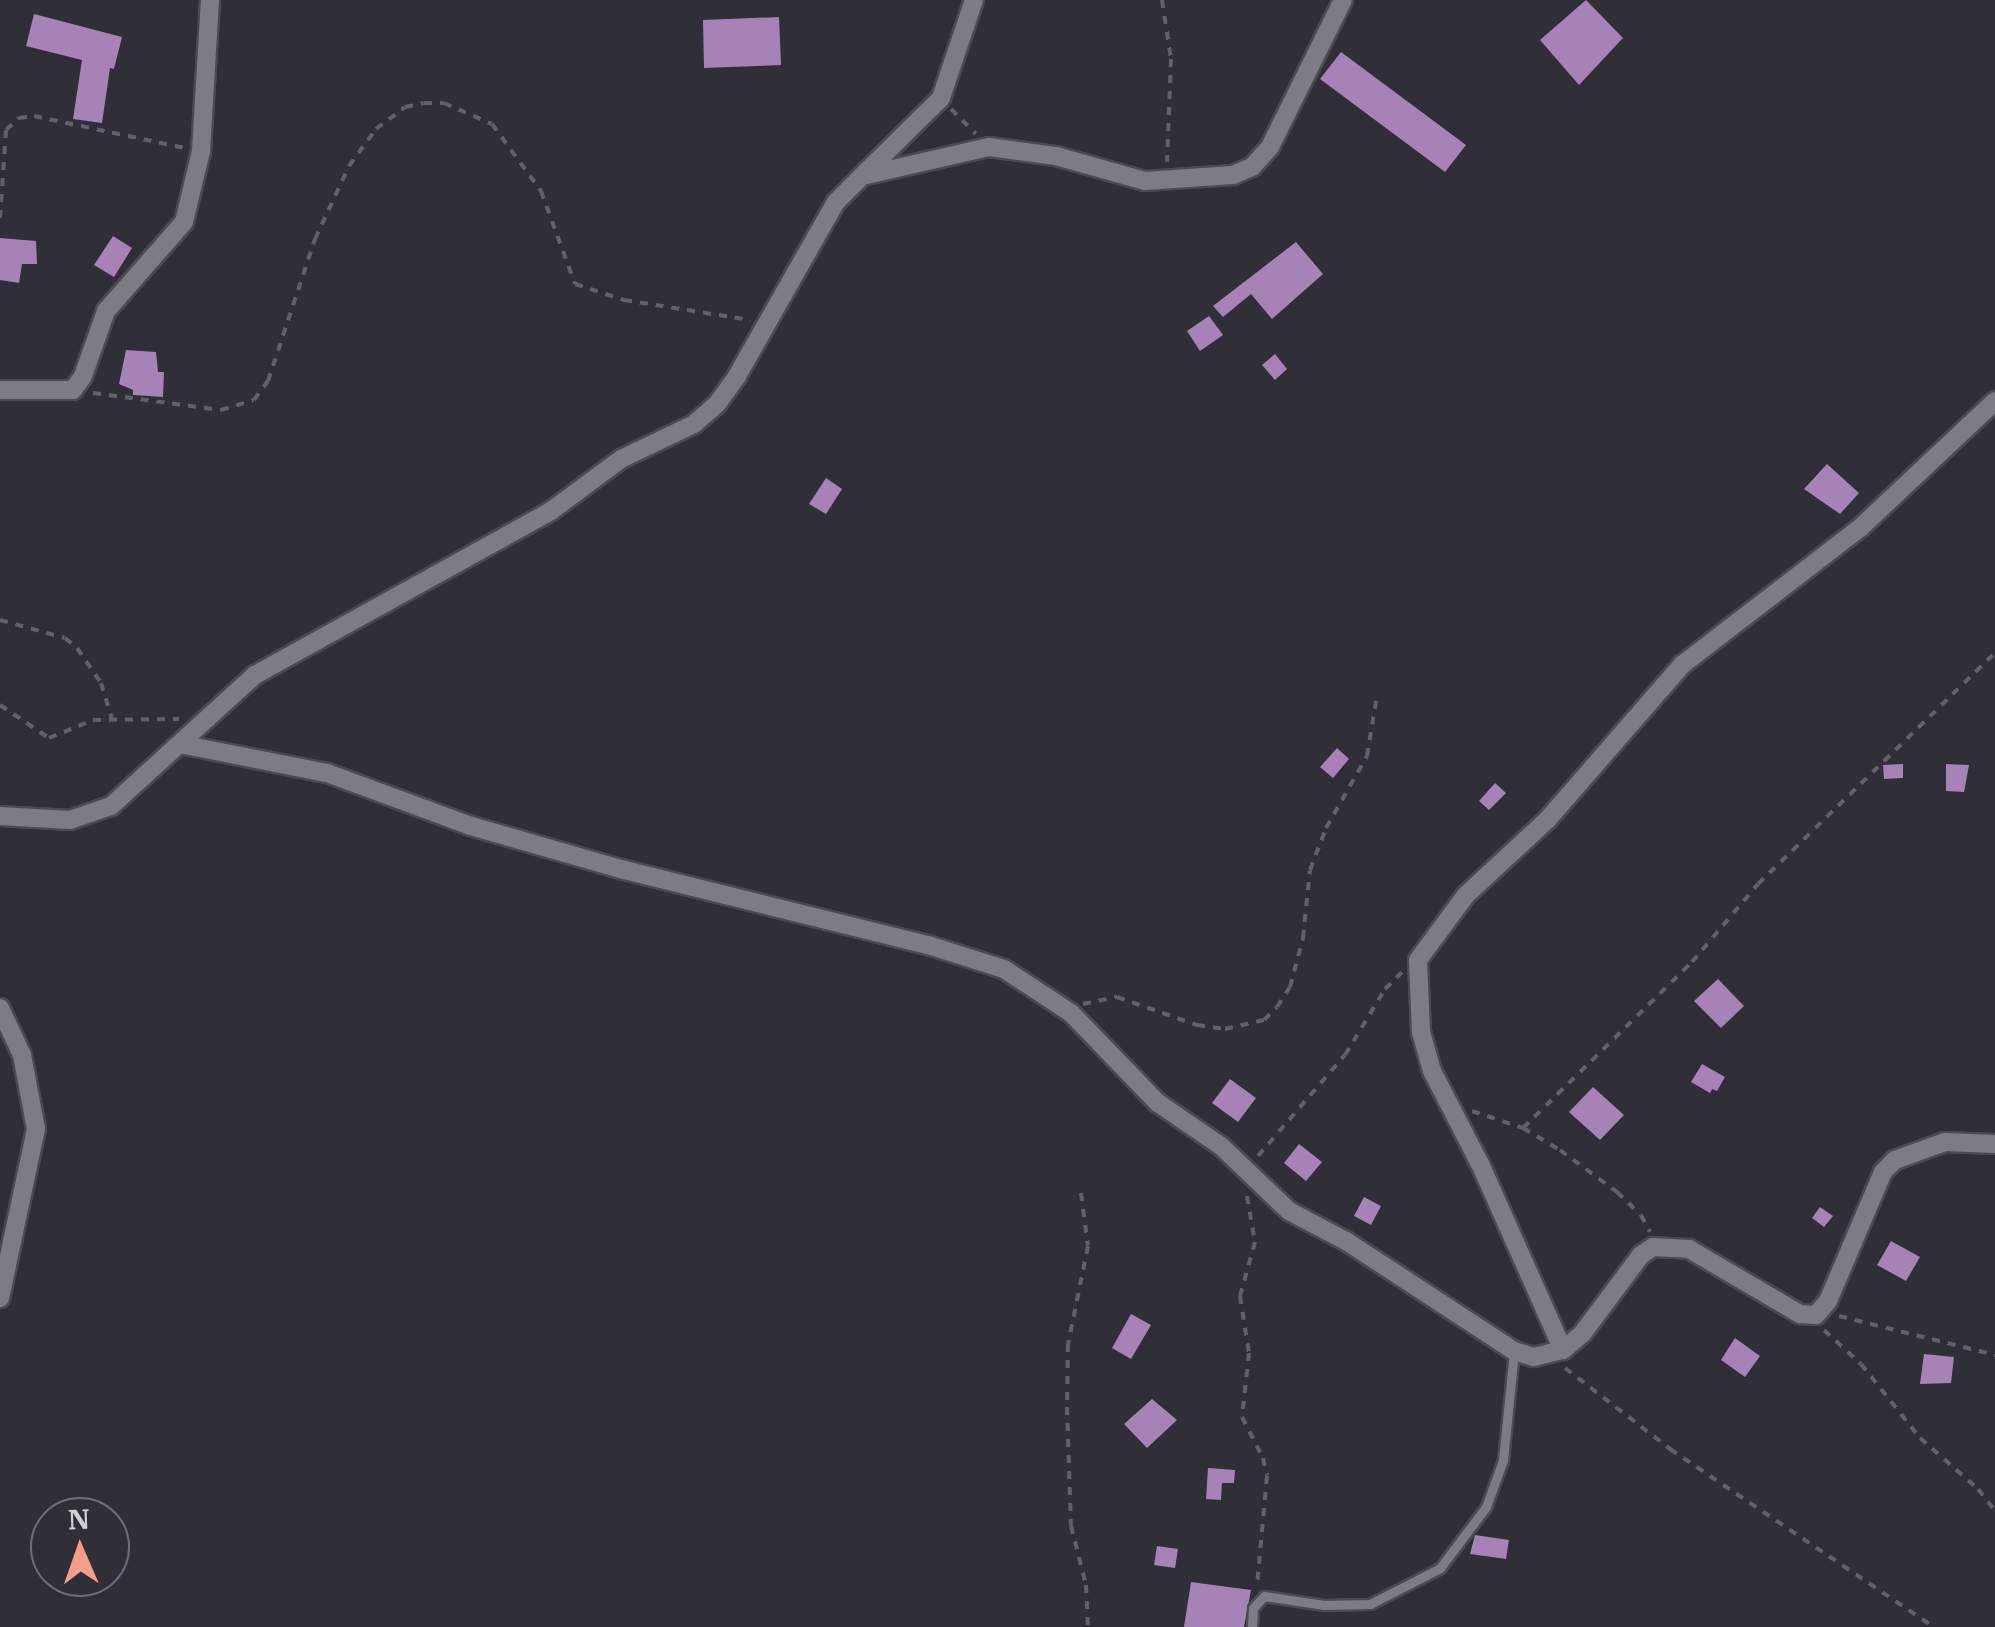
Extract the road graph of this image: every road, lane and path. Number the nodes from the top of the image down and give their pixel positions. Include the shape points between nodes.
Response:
1 (210, 0) edge
2 (974, 0) edge
3 (1162, 0) edge
4 (1344, 0) edge
5 (941, 98) junction
6 (989, 147) junction
7 (202, 151) junction
8 (862, 176) junction
9 (1166, 182) junction
10 (0, 218) edge
11 (769, 323) junction
12 (0, 390) edge
13 (73, 390) junction
14 (1995, 401) edge
15 (0, 620) edge
16 (1995, 654) edge
17 (1376, 701) dead end
18 (0, 705) edge
19 (208, 717) junction
20 (112, 718) junction
21 (180, 744) junction
22 (0, 816) edge
23 (1418, 960) junction
24 (0, 1008) edge
25 (1071, 1013) junction
26 (1450, 1104) junction
27 (1522, 1128) junction
28 (1995, 1144) edge
29 (1246, 1170) junction
30 (1081, 1193) dead end
31 (1653, 1247) junction
32 (0, 1298) edge
33 (1814, 1315) junction
34 (1514, 1351) junction
35 (1556, 1353) junction
36 (1995, 1354) edge
37 (1995, 1511) edge
38 (1257, 1600) junction
39 (1088, 1627) edge
40 (1252, 1627) edge
41 (1934, 1627) edge

1 - 7 street
2 - 5 street
3 - 9 path via 1171,59
4 - 9 street via 1270,146 1252,167
5 - 6 path
5 - 8 street
6 - 8 street
6 - 9 street
7 - 10 path via 19,118 6,130
7 - 13 street via 184,222 106,311
8 - 11 street via 836,202
11 - 13 path via 624,300 575,284 541,190 492,124 444,103 424,103 405,107 376,129 349,166 315,239 268,382 254,400 221,410
11 - 19 street via 718,404 694,424 621,459 551,512 255,675
12 - 13 street
14 - 23 street via 1861,527 1682,665 1548,819 1466,896
15 - 20 path via 65,638 77,648 102,683
16 - 27 path via 1758,884 1692,962
17 - 25 path via 1367,756 1310,870 1303,938 1290,987 1277,1007 1264,1020 1225,1030 1117,997 1088,1001
18 - 20 path via 49,738
19 - 20 path
19 - 21 street
21 - 22 street via 111,806 89,817
21 - 25 street via 328,773 471,826 624,870 966,955 1004,969
23 - 26 street via 1421,1032
23 - 29 path via 1385,989 1345,1056
24 - 32 street via 22,1055 36,1129
25 - 29 street via 1158,1103
26 - 27 path
26 - 35 street
27 - 31 path via 1618,1192 1647,1224
28 - 33 street via 1946,1142 1895,1160 1883,1172
29 - 34 street via 1289,1212 1346,1240
29 - 38 path via 1255,1242 1240,1296 1249,1353 1242,1417 1267,1476
30 - 39 path via 1088,1246 1068,1344 1067,1407 1071,1526
31 - 33 street via 1689,1249
31 - 35 street via 1582,1334
33 - 36 path
33 - 37 path via 1906,1424
34 - 35 street
34 - 38 lane via 1502,1460 1486,1507 1440,1568 1370,1604
35 - 41 path via 1670,1449
38 - 40 lane

